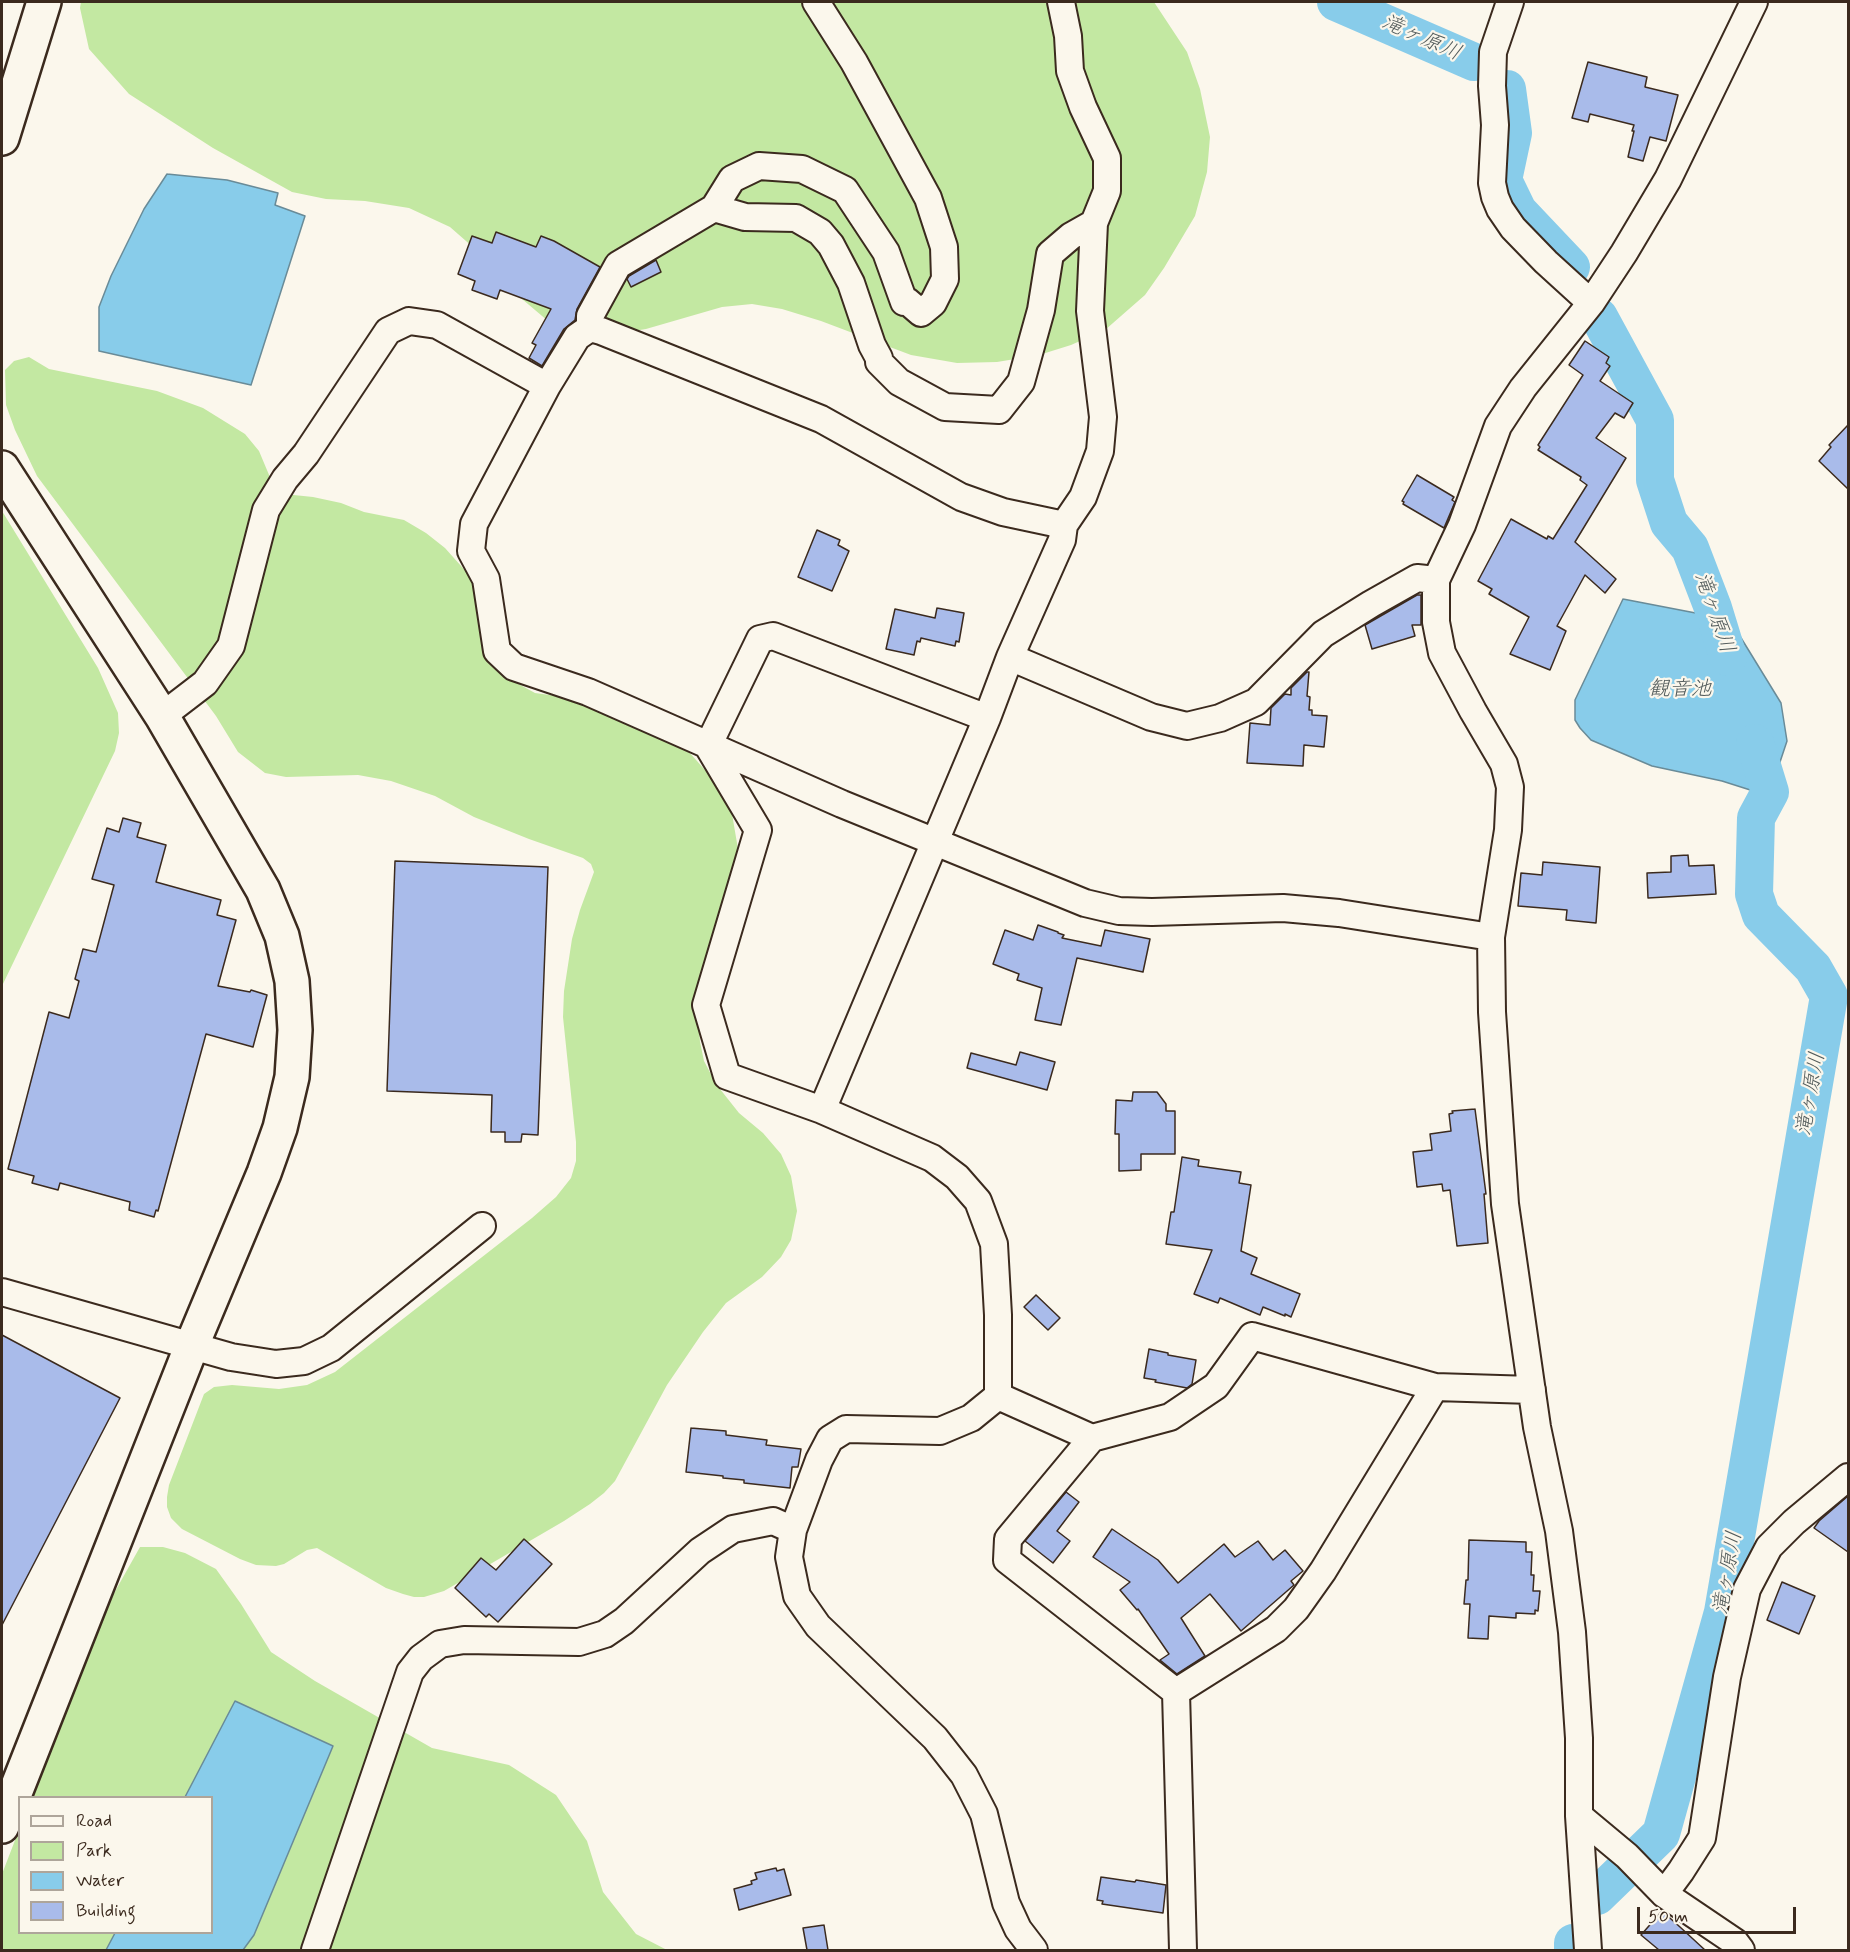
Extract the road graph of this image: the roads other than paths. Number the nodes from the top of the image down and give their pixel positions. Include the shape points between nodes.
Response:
1 (44, 2) edge
2 (816, 2) edge
3 (1061, 2) edge
4 (1510, 2) edge
5 (1754, 2) edge
6 (2, 138) edge
7 (714, 208) junction
8 (1094, 223) junction
9 (1591, 303) junction
10 (590, 328) junction
11 (547, 386) junction
12 (2, 468) edge
13 (1064, 525) junction
14 (1436, 580) junction
15 (1010, 657) junction
16 (162, 716) junction
17 (987, 718) junction
18 (708, 746) junction
19 (935, 841) junction
20 (1491, 937) junction
21 (822, 1110) junction
22 (482, 1226) dead end
23 (2, 1292) edge
24 (192, 1345) junction
25 (1435, 1387) junction
26 (1532, 1390) junction
27 (998, 1396) junction
28 (1092, 1438) junction
29 (1848, 1477) edge
30 (793, 1530) junction
31 (1176, 1692) junction
32 (1579, 1816) junction
33 (2, 1826) edge
34 (1664, 1894) junction
35 (315, 1950) edge
36 (1034, 1950) edge
37 (1183, 1950) edge
38 (1588, 1950) edge
39 (1741, 1950) edge

1 - 6 street
2 - 7 street via 854,62 928,198 944,247 945,279 933,303 921,313 904,302 886,252 845,190 802,169 759,166 732,178
3 - 8 street via 1070,71 1107,158 1107,191
4 - 9 street via 1493,52 1492,183 1500,209 1513,228
5 - 9 street via 1668,179
7 - 8 street via 745,217 796,218 820,232 851,283 879,362 899,382 945,406 999,410 1021,382 1041,310 1050,254
7 - 10 street via 618,265 590,316
8 - 13 street via 1090,311 1103,417 1100,451 1083,497
9 - 14 street via 1498,426 1462,525
10 - 11 street via 577,337
10 - 13 street via 821,419 962,497 1003,512
11 - 16 street via 437,325 409,321 388,332 266,510 231,646 205,682
11 - 18 street via 474,524 471,551 486,579 497,651 514,667 588,692
12 - 16 street
13 - 15 street via 1062,540
14 - 15 street via 1417,578 1323,634 1256,702 1220,718 1187,726 1151,717
14 - 20 street via 1436,622 1442,653 1504,764 1510,787 1508,830
15 - 17 street
16 - 24 street via 263,890 282,936 292,981 295,1030 292,1077 280,1128
17 - 18 street via 773,636 760,639
17 - 19 street
18 - 19 street
18 - 21 street via 758,830 706,1005 727,1076
19 - 20 street via 1085,903 1119,911 1283,908
19 - 21 street
20 - 26 street via 1505,1204
21 - 27 street via 932,1158 957,1177 978,1201 994,1244
22 - 24 street via 331,1348 304,1361 276,1364 231,1357
23 - 24 street
24 - 33 street
25 - 26 street
25 - 28 street via 1252,1336 1216,1386 1170,1418
25 - 31 street via 1296,1609 1276,1629
26 - 32 street via 1559,1531 1572,1632
27 - 28 street
27 - 30 street via 971,1418 940,1431 846,1429 830,1438
28 - 31 street via 1008,1539 1007,1560
29 - 34 street via 1769,1547 1747,1589 1727,1677 1702,1838
30 - 35 street via 773,1521 733,1529 699,1551 605,1635 579,1642 464,1640 440,1644 421,1658 410,1672
30 - 36 street via 789,1557 797,1596 818,1626 935,1738 964,1775 984,1814 1006,1903
31 - 37 street
32 - 34 street
32 - 38 street
34 - 39 street

